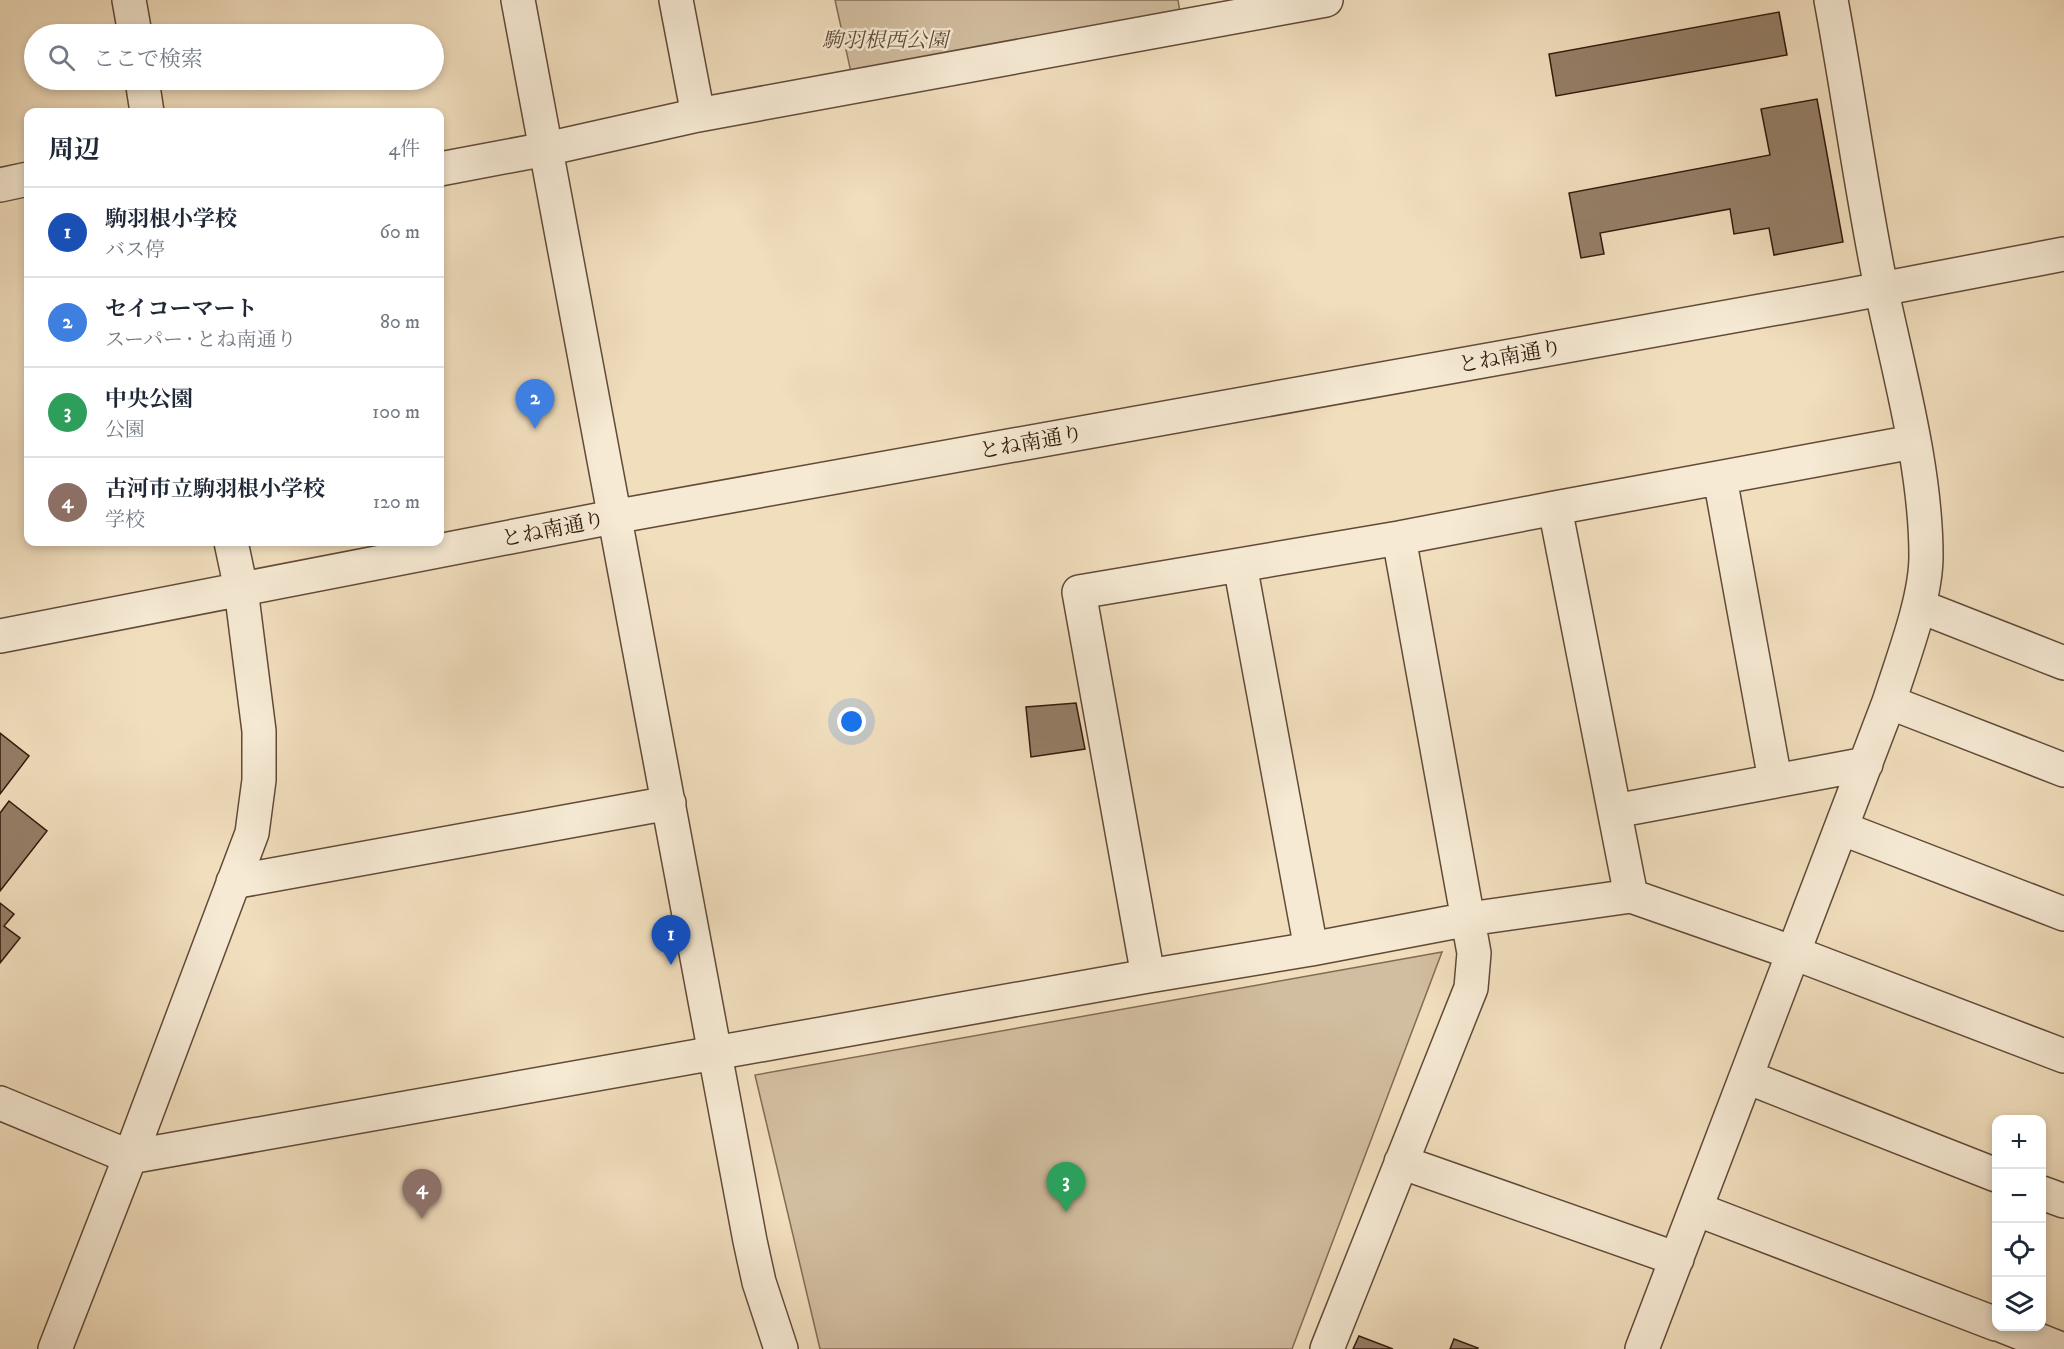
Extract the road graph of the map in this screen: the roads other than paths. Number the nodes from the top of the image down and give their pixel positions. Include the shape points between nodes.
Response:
1 (129, 0) edge
2 (518, 0) edge
3 (676, 0) edge
4 (1326, 0) edge
5 (1831, 0) edge
6 (1180, 13) edge
7 (133, 24) edge
8 (144, 90) edge
9 (146, 108) edge
10 (698, 115) junction
11 (546, 149) junction
12 (444, 168) edge
13 (24, 180) edge
14 (0, 185) edge
15 (2064, 254) edge
16 (1881, 289) junction
17 (1913, 442) junction
18 (1720, 478) junction
19 (1554, 508) junction
20 (613, 517) junction
21 (1399, 538) junction
22 (232, 546) edge
23 (1240, 565) junction
24 (241, 589) junction
25 (1919, 606) junction
26 (0, 636) edge
27 (2064, 663) edge
28 (1890, 702) junction
29 (1866, 764) junction
30 (2064, 770) edge
31 (1775, 780) junction
32 (669, 803) junction
33 (1615, 811) junction
34 (1841, 828) junction
35 (233, 882) junction
36 (1631, 896) junction
37 (2064, 914) edge
38 (1469, 919) junction
39 (1311, 950) junction
40 (1794, 952) junction
41 (1148, 976) junction
42 (716, 1053) junction
43 (2064, 1056) edge
44 (1747, 1077) junction
45 (0, 1105) edge
46 (130, 1157) junction
47 (1401, 1162) junction
48 (1992, 1173) edge
49 (2046, 1195) edge
50 (2064, 1202) edge
51 (1696, 1209) junction
52 (1677, 1259) junction
53 (1992, 1322) edge
54 (2016, 1331) edge
55 (55, 1349) edge
56 (781, 1349) edge
57 (1327, 1349) edge
58 (1642, 1349) edge
59 (2061, 1349) edge

1 - 7 street
2 - 11 street
3 - 10 street
4 - 6 street
5 - 16 street
6 - 10 street
8 - 9 street
10 - 11 street
11 - 12 street
11 - 20 street
13 - 14 street
15 - 16 street, とね南通り
16 - 17 street
16 - 20 street, とね南通り
17 - 18 street
17 - 25 street via 1923,504 1926,559
18 - 19 street
18 - 31 street
19 - 21 street
19 - 33 street
20 - 24 street, とね南通り
20 - 32 street
21 - 23 street
21 - 38 street
22 - 24 street
23 - 39 street
23 - 41 street via 1079,592
24 - 26 street, とね南通り
24 - 35 street via 260,731 259,780 252,833
25 - 27 street
25 - 28 street
28 - 29 street
28 - 30 street
29 - 31 street
29 - 34 street
31 - 33 street
32 - 35 street
32 - 42 street
33 - 36 street
34 - 37 street
34 - 40 street
35 - 46 street
36 - 38 street
36 - 40 street
38 - 39 street
38 - 47 street via 1474,953 1471,988
39 - 41 street
40 - 43 street
40 - 44 street
41 - 42 street
42 - 46 street
42 - 56 street via 759,1282
44 - 48 street
44 - 51 street
45 - 46 street
46 - 55 street
47 - 52 street
47 - 57 street
49 - 50 street
51 - 52 street
51 - 53 street
52 - 58 street
54 - 59 street

